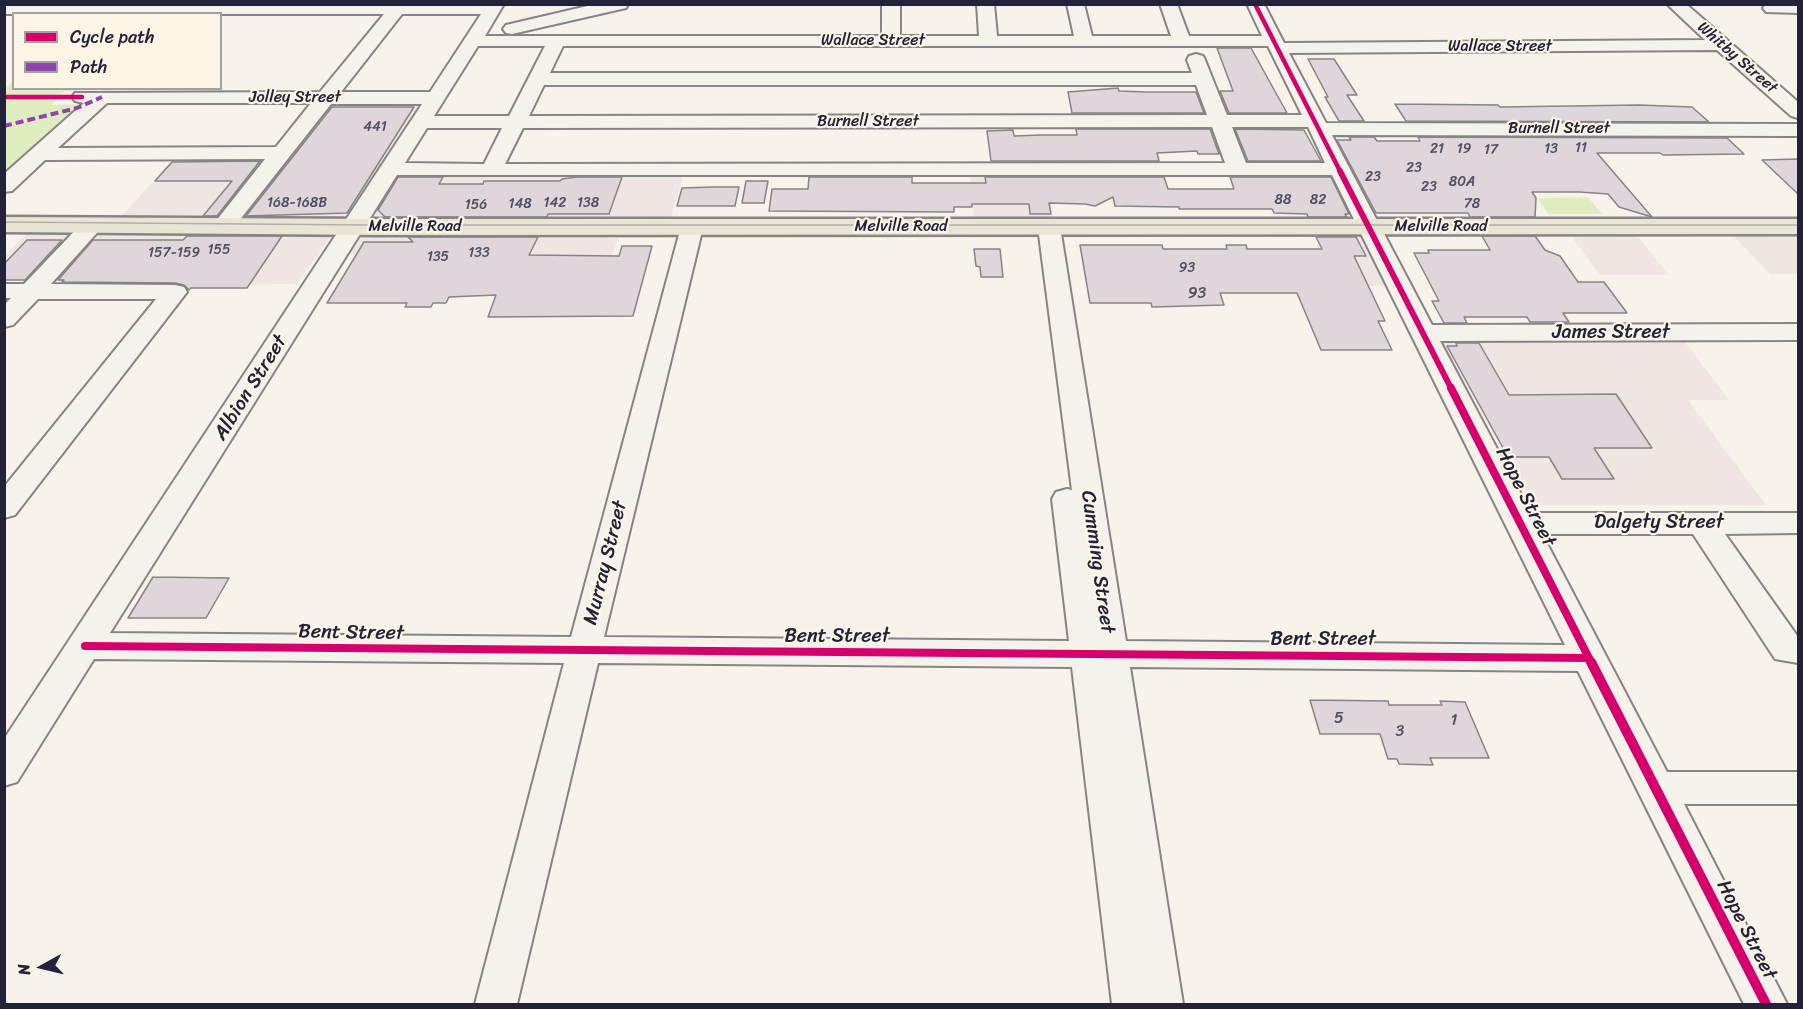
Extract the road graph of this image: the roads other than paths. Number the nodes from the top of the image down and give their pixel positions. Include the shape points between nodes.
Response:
1 (621, 4) edge
2 (891, 4) edge
3 (985, 4) edge
4 (1075, 4) edge
5 (1168, 4) edge
6 (1255, 4) edge
7 (1675, 4) edge
8 (495, 7) edge
9 (1773, 8) edge
10 (1798, 8) edge
11 (4, 9) edge
12 (397, 9) junction
13 (574, 10) edge
14 (473, 40) junction
15 (502, 40) junction
16 (1084, 40) junction
17 (1185, 40) junction
18 (557, 41) junction
19 (887, 41) junction
20 (989, 41) junction
21 (1276, 44) junction
22 (1722, 45) junction
23 (539, 79) junction
24 (882, 79) junction
25 (1202, 79) junction
26 (327, 98) junction
27 (437, 98) junction
28 (1798, 112) edge
29 (1220, 121) junction
30 (421, 122) junction
31 (516, 122) junction
32 (1317, 125) junction
33 (1798, 130) edge
34 (876, 145) junction
35 (282, 153) junction
36 (39, 154) junction
37 (1238, 169) junction
38 (1339, 169) junction
39 (391, 170) junction
40 (491, 170) junction
41 (4, 186) edge
42 (4, 224) edge
43 (93, 225) junction
44 (223, 226) junction
45 (354, 227) junction
46 (692, 227) junction
47 (1040, 227) junction
48 (1369, 227) junction
49 (1798, 227) edge
50 (4, 291) edge
51 (31, 292) junction
52 (4, 320) edge
53 (1798, 332) edge
54 (1423, 333) junction
55 (4, 508) edge
56 (1701, 523) junction
57 (1798, 523) edge
58 (1520, 524) junction
59 (85, 646) junction
60 (1798, 650) edge
61 (585, 651) junction
62 (1098, 655) junction
63 (1589, 658) junction
64 (9, 758) edge
65 (1655, 788) junction
66 (1798, 788) edge
67 (1125, 845) junction
68 (496, 1005) edge
69 (1132, 1005) edge
70 (1162, 1005) edge
71 (1766, 1005) edge

1 - 13 street
2 - 19 street
3 - 20 street
4 - 16 street
5 - 17 street
6 - 21 street, Hope Street
7 - 22 street, Whitby Street
8 - 12 street
8 - 14 street, Albion Street
9 - 10 street
11 - 12 street
12 - 26 street
13 - 15 street via 514,28
14 - 15 street, Wallace Street
14 - 27 street, Albion Street
15 - 18 street, Wallace Street
16 - 17 street, Wallace Street
16 - 20 street, Wallace Street
17 - 21 street, Wallace Street
17 - 25 street
18 - 19 street, Wallace Street
18 - 23 street
19 - 20 street, Wallace Street
19 - 24 street
21 - 22 street, Wallace Street
21 - 32 street, Hope Street
22 - 28 street, Whitby Street
23 - 24 street
23 - 31 street
24 - 25 street
25 - 29 street
26 - 27 street, Jolley Street
26 - 35 street
26 - 36 street, Jolley Street via 92,97
27 - 30 street, Albion Street
29 - 32 street, Burnell Street
29 - 34 street, Burnell Street
29 - 37 street
30 - 31 street, Burnell Street
30 - 39 street, Albion Street
31 - 34 street, Burnell Street
31 - 40 street
32 - 33 street, Burnell Street
32 - 38 street, Hope Street
34 - 37 street
34 - 40 street
35 - 36 street
35 - 44 street
36 - 41 street
37 - 38 street
38 - 48 street, Hope Street
39 - 40 street
39 - 45 street, Albion Street
42 - 43 main road, Melville Road
43 - 44 main road, Melville Road
43 - 51 street
44 - 45 main road, Melville Road
45 - 46 main road, Melville Road
45 - 59 street, Albion Street
46 - 47 main road, Melville Road
46 - 61 street, Murray Street
47 - 48 main road, Melville Road
47 - 62 street, Cumming Street
48 - 49 main road, Melville Road
48 - 54 street, Hope Street
50 - 51 street
51 - 52 street
51 - 55 street via 175,292
53 - 54 street, James Street
54 - 58 street, Hope Street
56 - 57 street, Dalgety Street
56 - 58 street, Dalgety Street
56 - 60 street via 1787,650
58 - 63 street, Hope Street
59 - 61 street, Bent Street
59 - 64 street, Albion Street
61 - 62 street, Bent Street
61 - 68 street, Murray Street
62 - 63 street, Bent Street
62 - 67 street, Cumming Street
63 - 65 street, Hope Street
65 - 66 street
65 - 71 street, Hope Street
67 - 69 street, Cumming Street
67 - 70 street, Cumming Street

